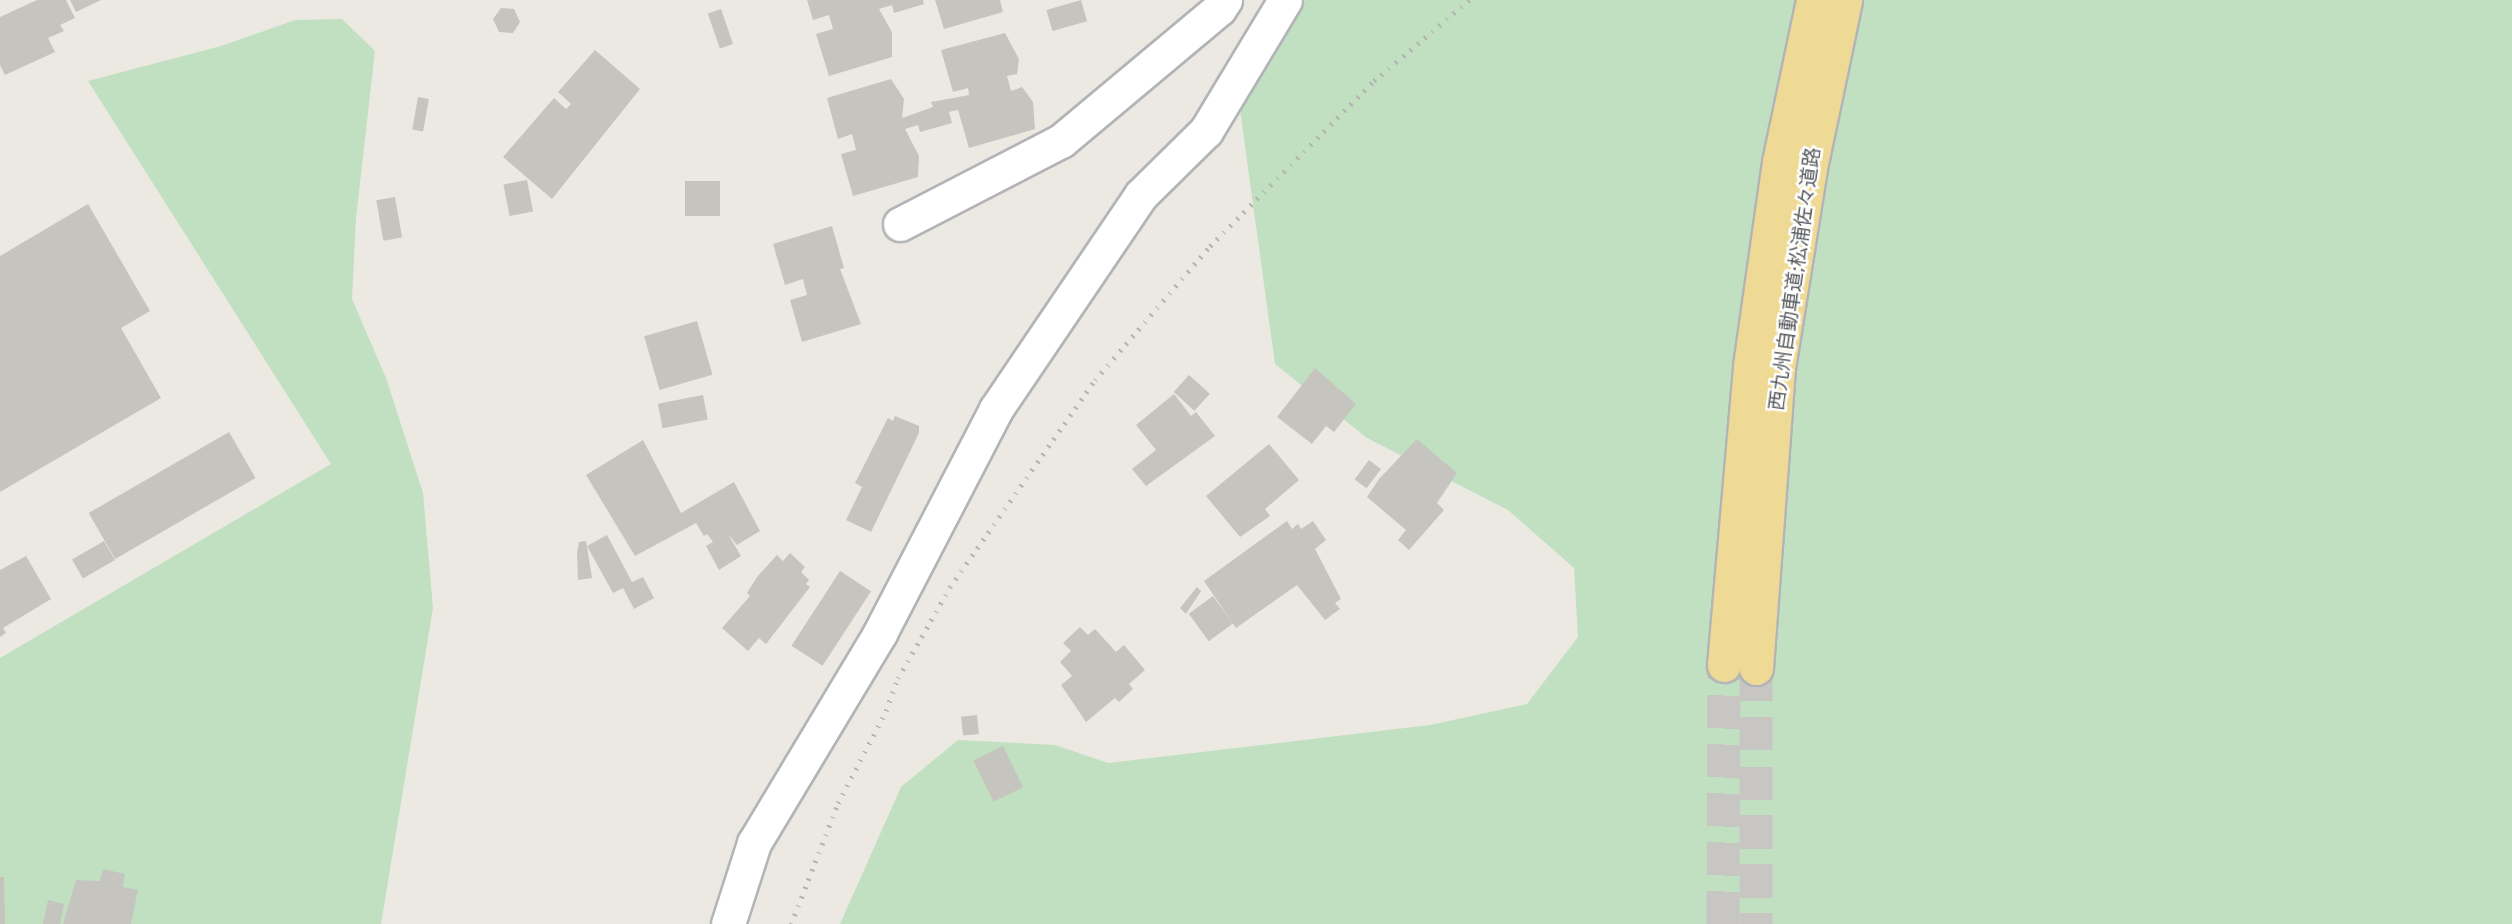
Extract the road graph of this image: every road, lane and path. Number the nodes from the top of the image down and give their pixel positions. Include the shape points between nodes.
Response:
1 (1225, 0) edge
2 (1285, 0) edge
3 (1813, 0) edge
4 (1845, 0) edge
5 (900, 224) dead end
6 (728, 924) edge

1 - 5 street via 1061,141
2 - 6 street via 1206,130 1141,195 996,409 880,633 754,843
3 - 4 highway, 西九州自動車道;松浦佐々道路 via 1779,162 1750,366 1740,667 1778,368 1810,168

